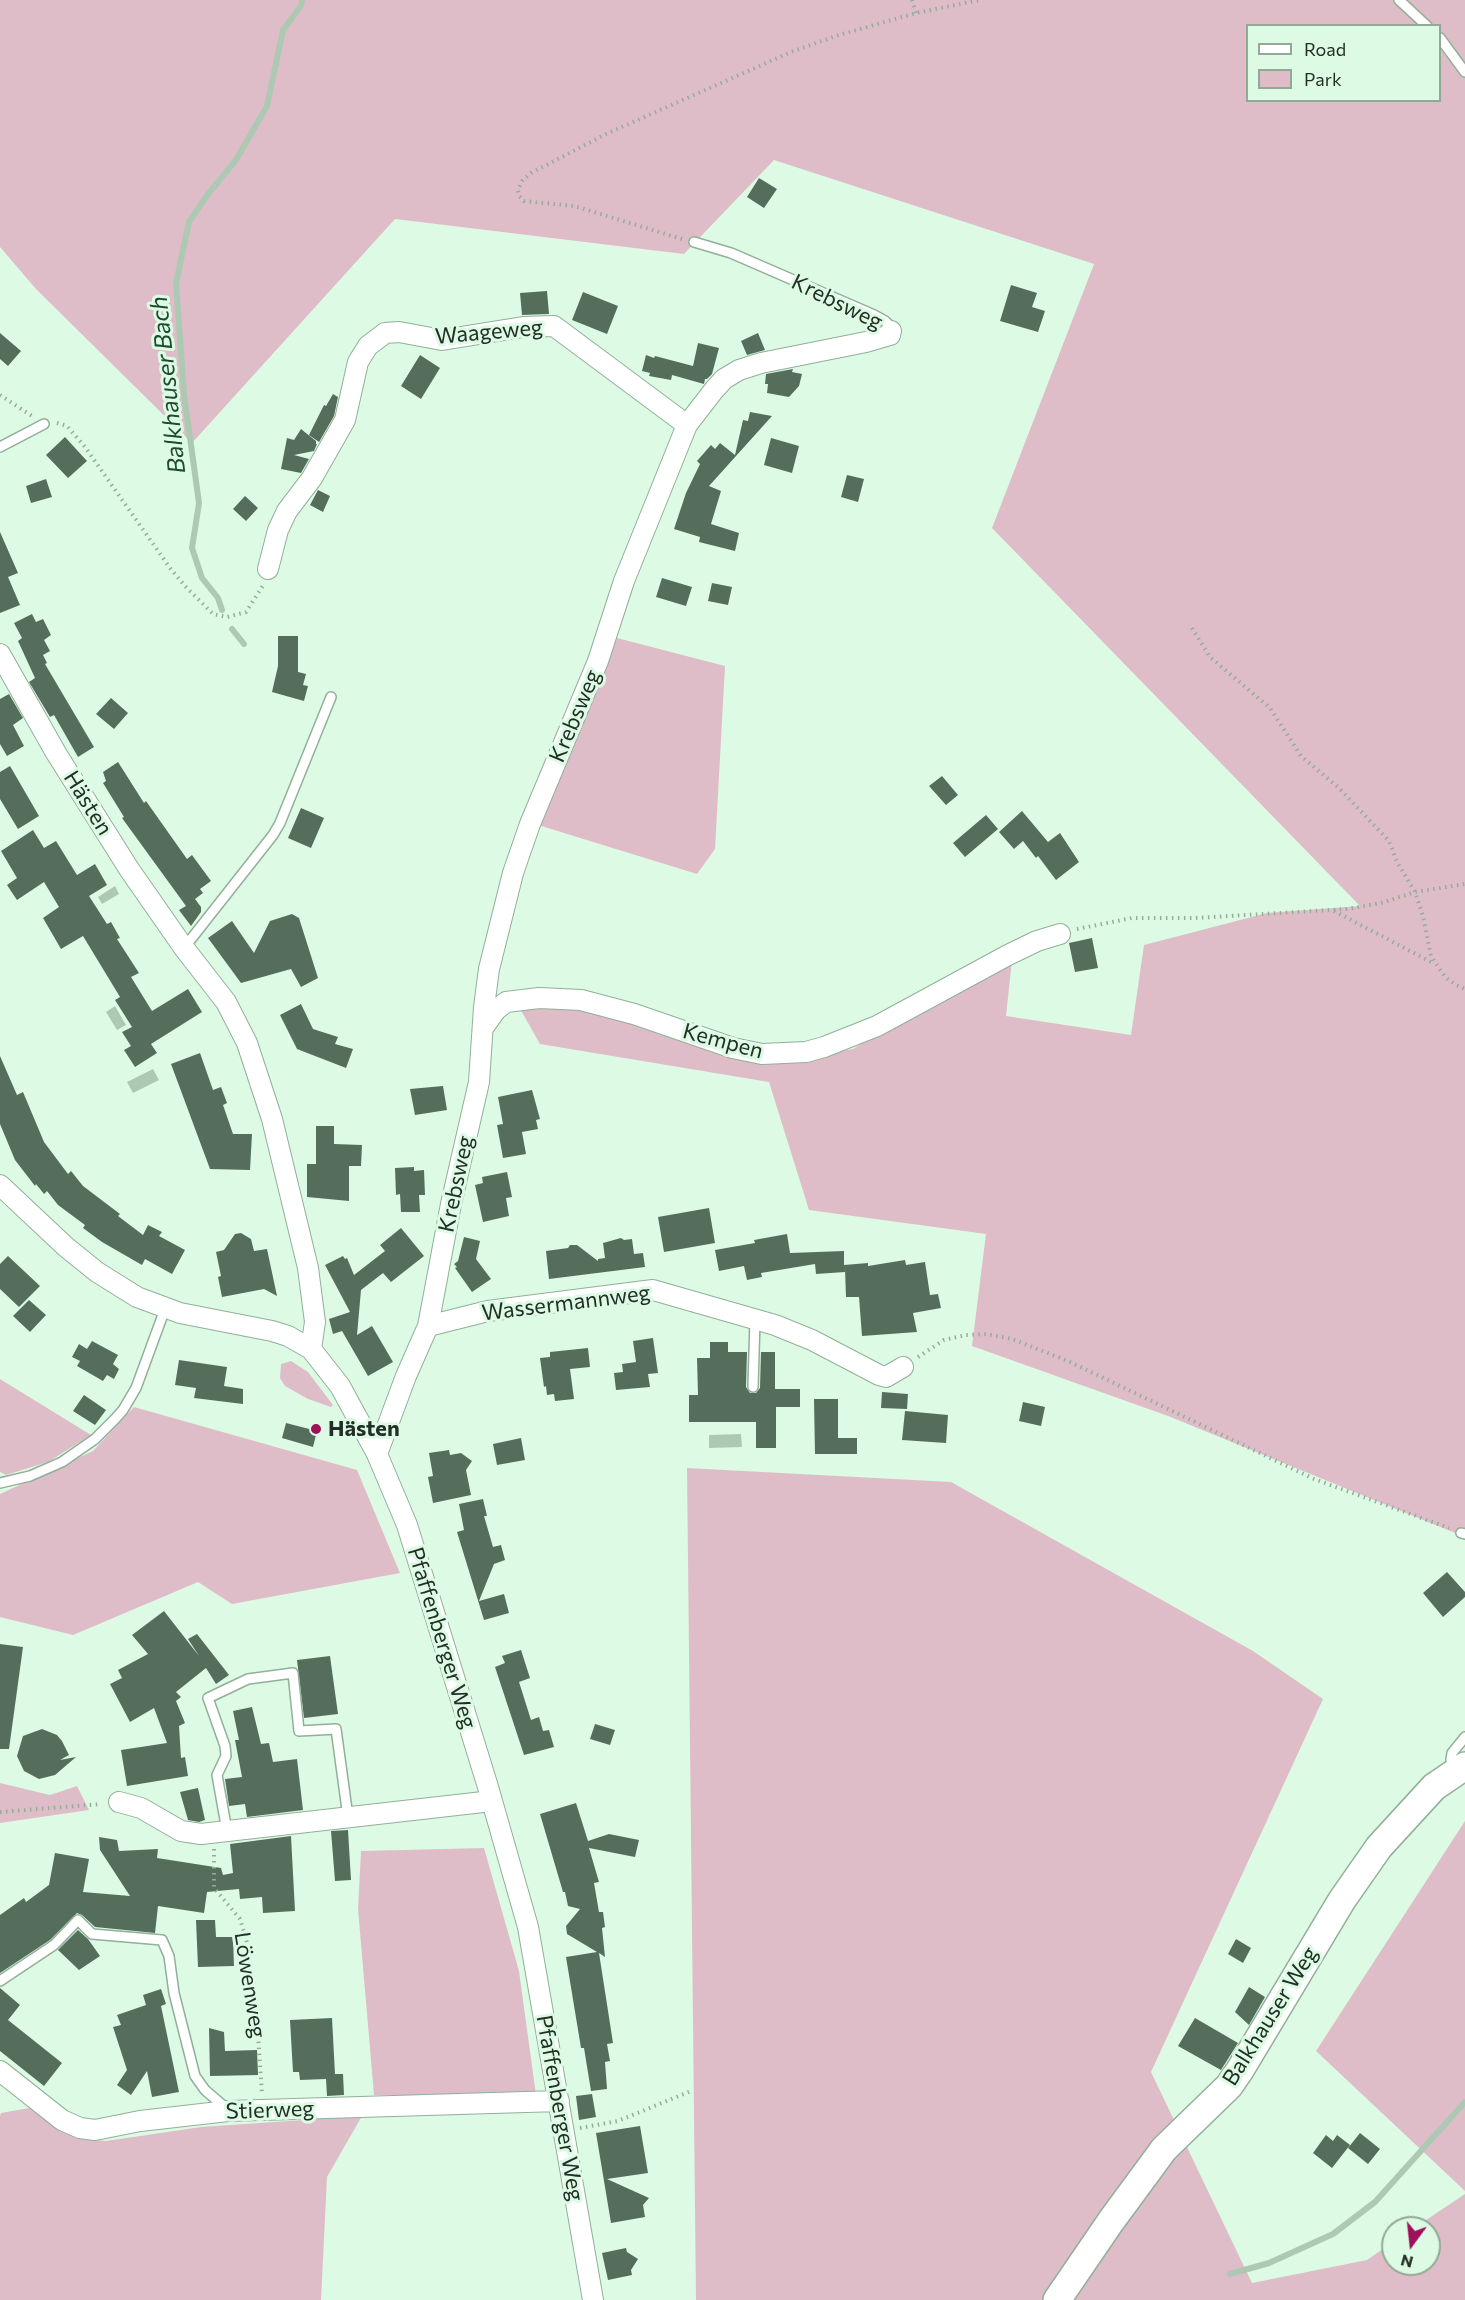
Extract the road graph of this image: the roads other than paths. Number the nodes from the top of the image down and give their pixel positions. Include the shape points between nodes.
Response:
1 (1399, 0) edge
2 (1425, 24) edge
3 (1441, 39) edge
4 (1465, 72) edge
5 (694, 242) road end
6 (891, 331) joint
7 (44, 424) road end
8 (687, 424) junction
9 (0, 447) edge
10 (268, 569) road end
11 (0, 654) edge
12 (331, 697) dead end
13 (1060, 934) road end
14 (184, 948) junction
15 (483, 1028) junction
16 (0, 1185) edge
17 (165, 1309) junction
18 (755, 1319) junction
19 (428, 1326) junction
20 (311, 1349) junction
21 (903, 1367) road end
22 (753, 1387) dead end
23 (377, 1454) junction
24 (0, 1483) edge
25 (1465, 1737) edge
26 (1459, 1770) edge
27 (492, 1801) junction
28 (119, 1802) road end
29 (348, 1817) junction
30 (220, 1832) junction
31 (0, 1981) edge
32 (0, 2071) edge
33 (559, 2101) junction
34 (228, 2111) junction
35 (593, 2300) edge
36 (1057, 2300) edge

1 - 2 lane
3 - 4 lane
5 - 6 lane, Krebsweg via 730,253 874,315 885,321
6 - 8 street, Krebsweg via 890,335 866,342 739,370 724,379
7 - 9 lane
8 - 10 street, Waageweg via 554,326 442,340 385,333 368,346 358,362 345,420 312,478 287,511
8 - 15 street, Krebsweg via 624,581 598,661 521,848 489,969
11 - 14 street, Hästen via 62,762
12 - 14 lane via 273,835
13 - 15 street, Kempen via 1008,955 877,1026 806,1052 762,1054 733,1048 581,1000 516,999 496,1010
14 - 20 street, Hästen via 226,1002 247,1042 272,1119 308,1268 315,1322
15 - 19 street, Krebsweg via 479,1082
16 - 17 street, Pfaffenberger Weg via 84,1263 130,1293
17 - 20 street, Pfaffenberger Weg via 272,1331
17 - 24 lane via 136,1388 110,1425 62,1462
18 - 19 street, Wassermannweg via 653,1290 488,1311
18 - 21 street, Wassermannweg via 812,1340 879,1375 886,1377
18 - 22 lane
19 - 23 street, Krebsweg
20 - 23 street, Pfaffenberger Weg via 340,1386
23 - 27 street, Pfaffenberger Weg via 407,1525
25 - 26 lane via 1452,1753 1451,1760
26 - 36 main road, Balkhauser Weg via 1414,1806 1367,1863 1229,2086 1164,2149
27 - 29 street
27 - 33 street, Pfaffenberger Weg via 528,1927
28 - 30 street via 141,1808 191,1834
29 - 30 street
29 - 30 lane via 336,1729 299,1731 293,1673 248,1679 208,1698 226,1756 217,1775
31 - 34 lane via 54,1945 78,1920 92,1934 162,1940 169,1956 195,2076
32 - 34 street, Stierweg via 62,2120 86,2129
33 - 34 street, Stierweg
33 - 35 street, Pfaffenberger Weg

